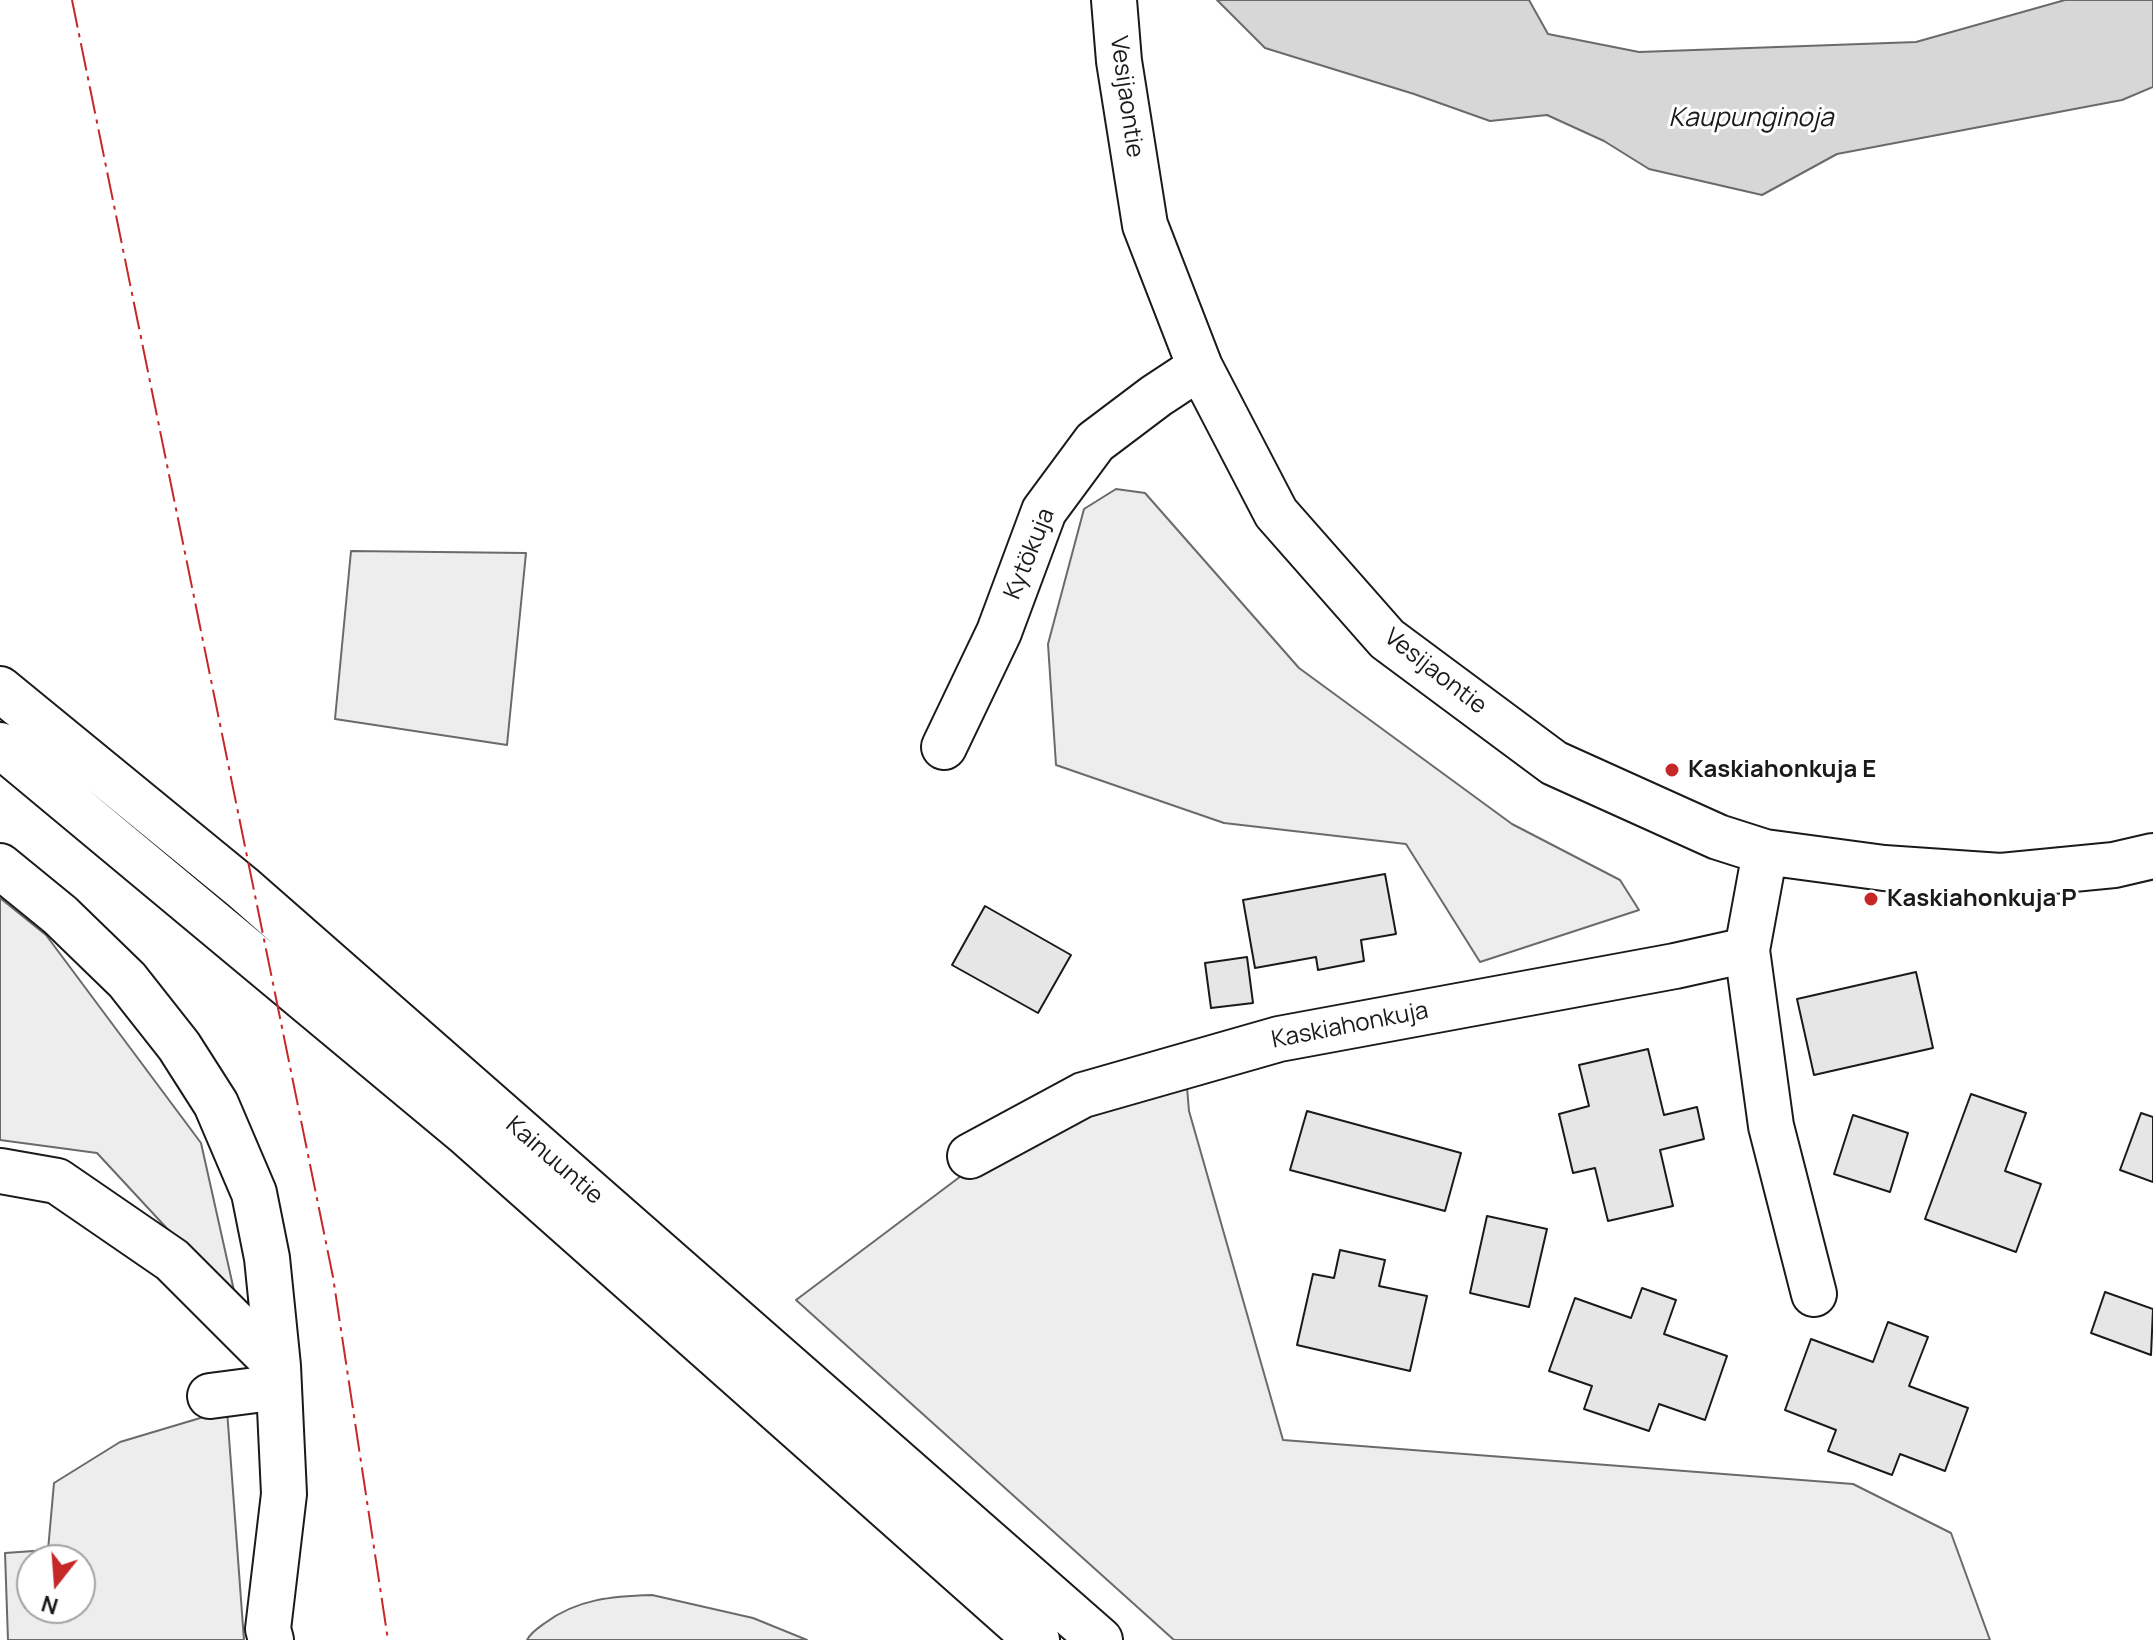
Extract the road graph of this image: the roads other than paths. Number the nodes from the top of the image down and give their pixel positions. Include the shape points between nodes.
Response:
1 (1114, 0) edge
2 (1200, 367) junction
3 (0, 689) edge
4 (0, 745) edge
5 (944, 747) dead end
6 (1765, 852) junction
7 (2153, 856) edge
8 (0, 866) edge
9 (1747, 950) junction
10 (970, 1156) dead end
11 (0, 1171) edge
12 (1814, 1294) dead end
13 (278, 1376) junction
14 (210, 1396) dead end
15 (271, 1640) edge
16 (1037, 1640) edge
17 (1100, 1640) edge

1 - 2 main road, Vesijaontie via 1145,225
2 - 5 main road, Kytökuja via 1095,442 1044,511 999,632
2 - 6 main road, Vesijaontie via 1276,513 1387,639 1554,763 1718,837
3 - 17 main road, Kainuuntie via 243,888
4 - 16 main road, Kainuuntie via 466,1133
6 - 7 main road, Vesijaontie via 2001,876
6 - 9 main road
8 - 13 main road via 127,980 216,1104 254,1193 267,1258
9 - 10 main road, Kaskiahonkuja via 1279,1039 1083,1095
9 - 12 main road via 1771,1126
11 - 13 main road via 57,1181 172,1260
13 - 14 main road
13 - 15 main road via 284,1494

